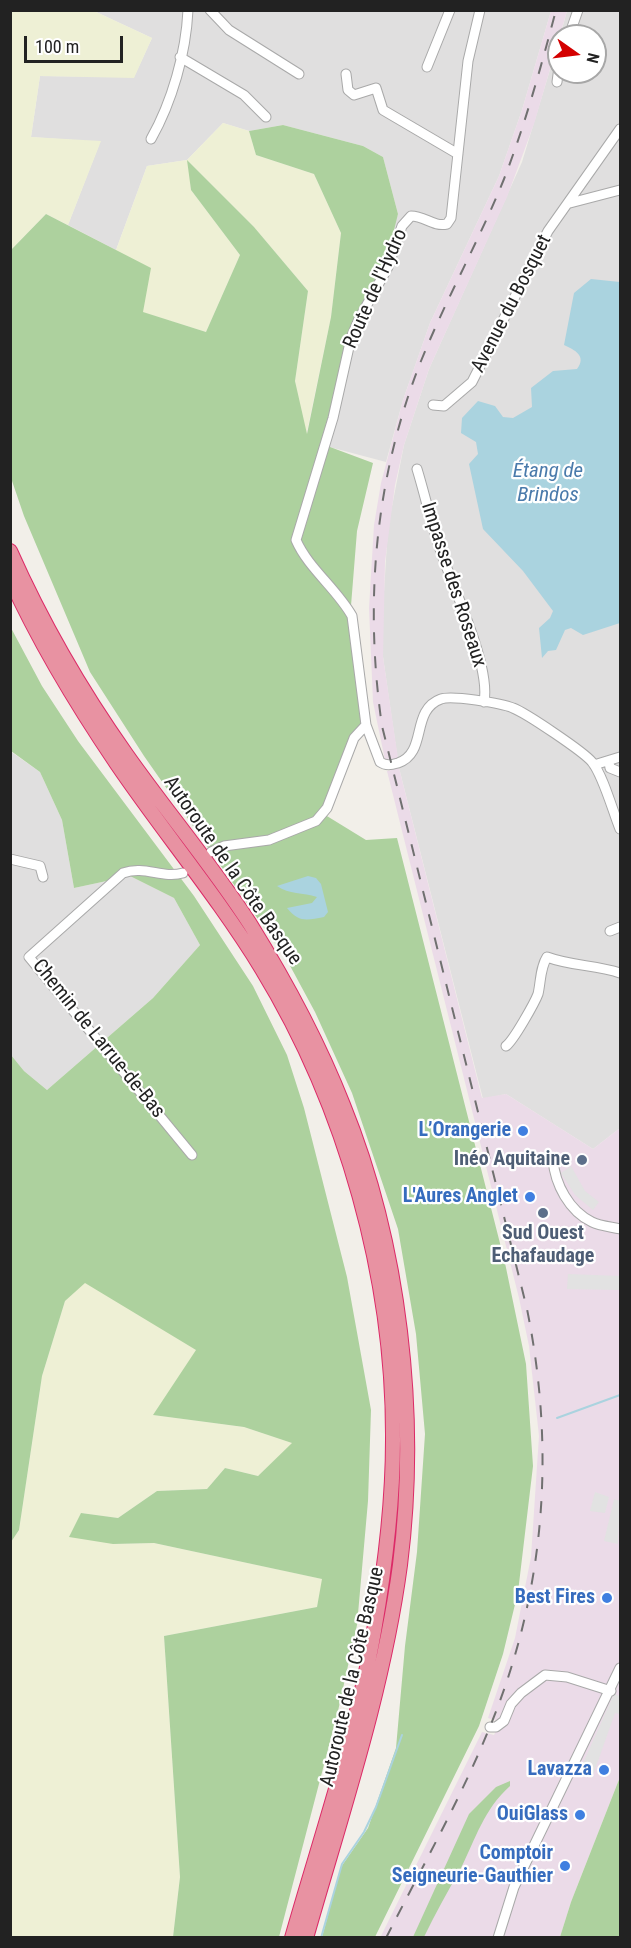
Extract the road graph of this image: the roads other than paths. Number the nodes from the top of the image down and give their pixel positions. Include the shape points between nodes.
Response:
1 (188, 10) edge
2 (210, 10) edge
3 (450, 10) edge
4 (480, 10) edge
5 (180, 57) junction
6 (427, 67) dead end
7 (299, 74) dead end
8 (346, 74) dead end
9 (266, 117) dead end
10 (621, 129) edge
11 (151, 139) dead end
12 (458, 154) junction
13 (621, 190) edge
14 (570, 203) junction
15 (433, 405) dead end
16 (417, 469) dead end
17 (10, 551) edge
18 (10, 579) edge
19 (484, 702) junction
20 (366, 725) junction
21 (621, 757) edge
22 (609, 762) junction
23 (594, 765) junction
24 (621, 772) edge
25 (621, 829) edge
26 (211, 852) dead end
27 (10, 859) edge
28 (183, 873) dead end
29 (43, 877) dead end
30 (621, 927) edge
31 (610, 931) dead end
32 (621, 973) edge
33 (506, 1046) dead end
34 (192, 1155) dead end
35 (553, 1160) dead end
36 (621, 1230) edge
37 (621, 1668) edge
38 (611, 1691) junction
39 (490, 1727) dead end
40 (292, 1938) edge
41 (306, 1938) edge
42 (498, 1938) edge

1 - 5 street via 188,28
2 - 7 street via 229,30
3 - 6 street
4 - 12 street, Route de l'Hydro via 468,61
5 - 9 street via 244,95
5 - 11 street via 166,113
8 - 12 street via 348,90 354,95 376,88 383,110
10 - 14 street, Avenue du Bosquet
12 - 20 street, Route de l'Hydro via 451,218 447,224 438,226 411,216 402,226 388,267 359,319 296,540 352,616
13 - 14 street
14 - 15 street, Avenue du Bosquet via 537,249 472,382 444,406
16 - 19 street, Impasse des Roseaux via 479,660
17 - 41 highway, Autoroute de la Côte Basque via 36,609 78,684 246,919 312,1032 344,1107 385,1245 397,1314 406,1412 400,1563 366,1727
18 - 40 highway, Autoroute de la Côte Basque via 68,690 119,767 219,902 301,1039 352,1171 371,1245 383,1309 393,1436 385,1562 352,1726
19 - 20 street via 439,699 425,711 413,752 393,765 378,759
19 - 23 street via 518,711
20 - 26 street via 354,738 327,808 316,821 269,840 224,846
21 - 22 street
22 - 23 street
22 - 24 street via 610,768
23 - 25 street
27 - 29 street via 40,866
28 - 34 street, Chemin de Larrue-de-Bas via 170,876 143,869 123,873 29,957
30 - 31 street
32 - 33 street via 548,957 536,1000 514,1040
35 - 36 street via 554,1175 568,1202 592,1222
37 - 38 street
38 - 39 street via 567,1677 545,1675 521,1693 504,1721
38 - 42 street via 514,1887

